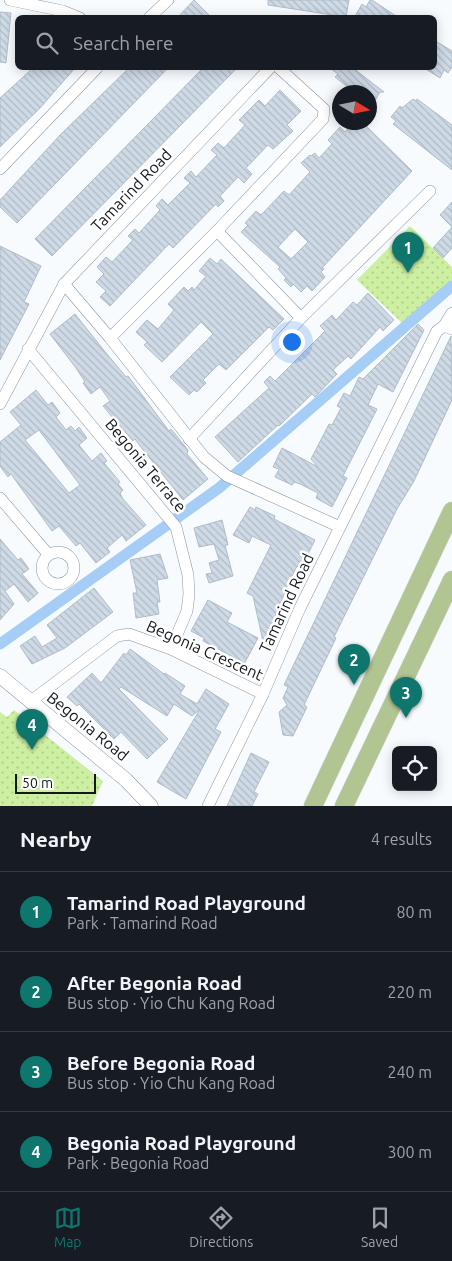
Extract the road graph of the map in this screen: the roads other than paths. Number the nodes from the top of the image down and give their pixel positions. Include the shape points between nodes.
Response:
1 (10, 0) edge
2 (168, 0) edge
3 (73, 15) edge
4 (152, 15) edge
5 (95, 70) edge
6 (268, 70) edge
7 (281, 70) edge
8 (0, 169) edge
9 (430, 191) dead end
10 (217, 231) junction
11 (64, 284) junction
12 (452, 313) edge
13 (301, 318) junction
14 (448, 328) edge
15 (110, 338) junction
16 (28, 349) junction
17 (0, 404) edge
18 (189, 438) junction
19 (0, 498) edge
20 (452, 512) edge
21 (340, 527) junction
22 (48, 554) dead end
23 (452, 580) edge
24 (171, 649) junction
25 (0, 676) edge
26 (264, 694) junction
27 (31, 701) junction
28 (146, 804) edge
29 (208, 806) edge
30 (313, 806) edge
31 (344, 806) edge

1 - 3 street
2 - 4 street
5 - 8 street
6 - 11 street, Tamarind Road
7 - 10 street via 324,109 323,119
9 - 13 street
10 - 13 street
10 - 15 street
11 - 15 street
11 - 16 street, Tamarind Road
12 - 14 street, Tamarind Road
13 - 18 street
14 - 21 street, Tamarind Road via 437,331
15 - 18 street
16 - 17 street, Tamarind Road
16 - 24 street, Begonia Terrace via 172,522 188,575 189,594 187,611
18 - 21 street via 204,457 232,479
19 - 22 street
20 - 30 main road
21 - 26 street, Tamarind Road via 300,608
23 - 31 main road
24 - 26 street, Begonia Crescent
24 - 27 street, Begonia Crescent via 129,634 116,636
25 - 27 street, Begonia Road
26 - 29 street, Begonia Crescent
27 - 28 street, Begonia Road via 126,780

